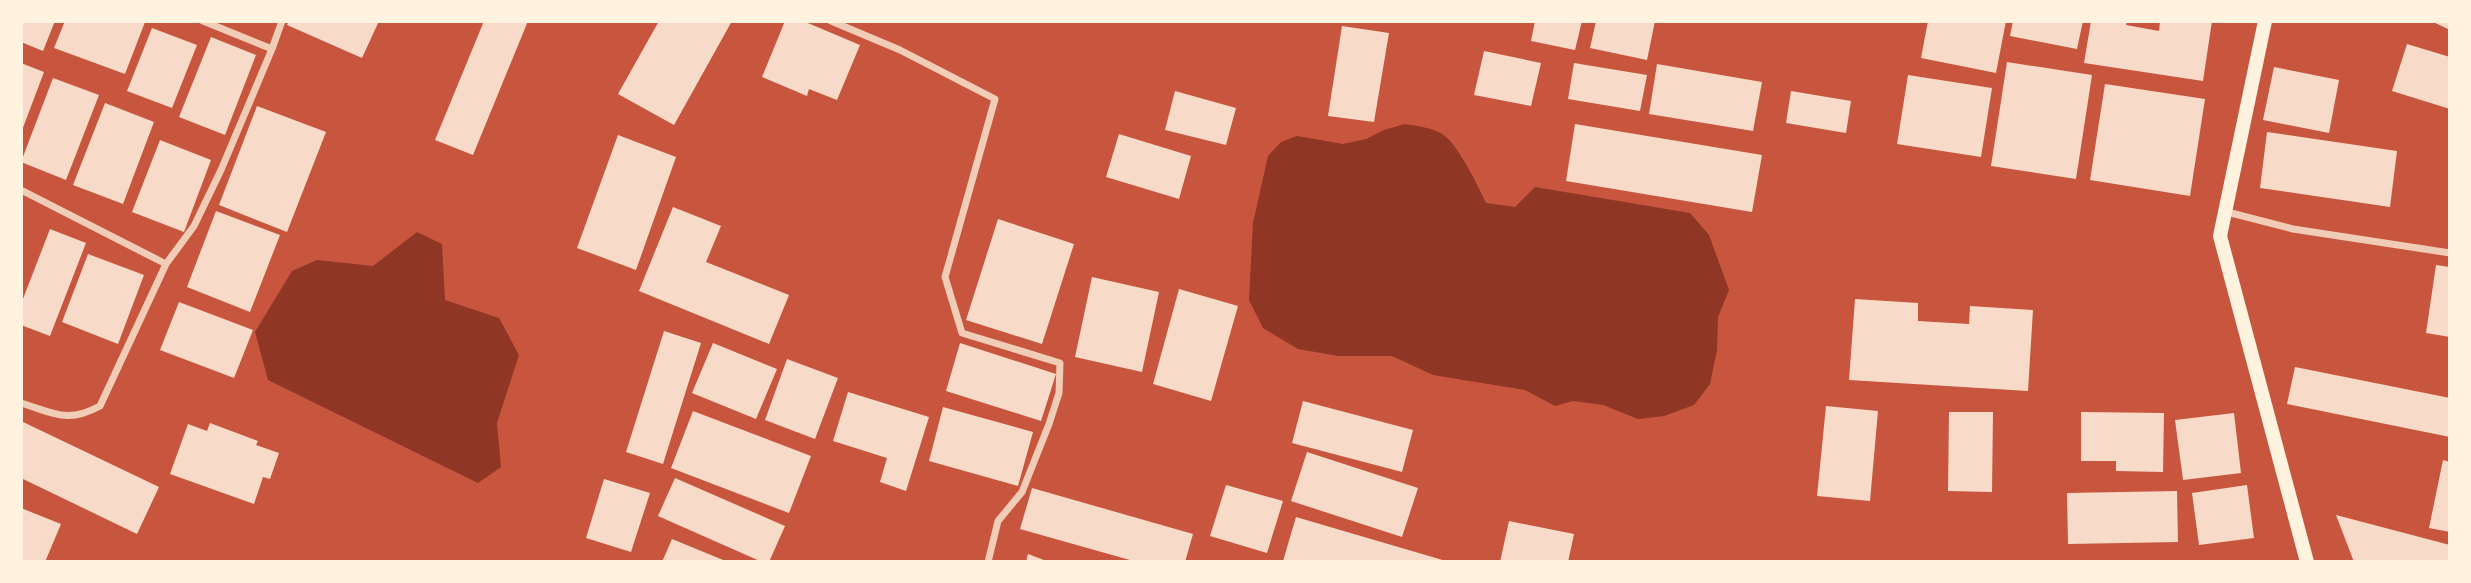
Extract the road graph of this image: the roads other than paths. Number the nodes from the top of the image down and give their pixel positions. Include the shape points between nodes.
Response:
1 (204, 21) edge
2 (282, 21) edge
3 (831, 21) edge
4 (2264, 21) edge
5 (272, 49) junction
6 (21, 190) edge
7 (2227, 212) junction
8 (2450, 253) edge
9 (166, 264) junction
10 (21, 403) edge
11 (988, 562) edge
12 (2307, 562) edge

1 - 5 street
2 - 5 street
3 - 11 street via 995,99 945,277 962,333 1060,363 1059,393 1049,424 1022,492 998,521
4 - 7 main road
5 - 9 street via 194,226
6 - 9 street
7 - 8 street via 2294,229
7 - 12 main road via 2220,236
9 - 10 street via 100,406 82,416 64,416

